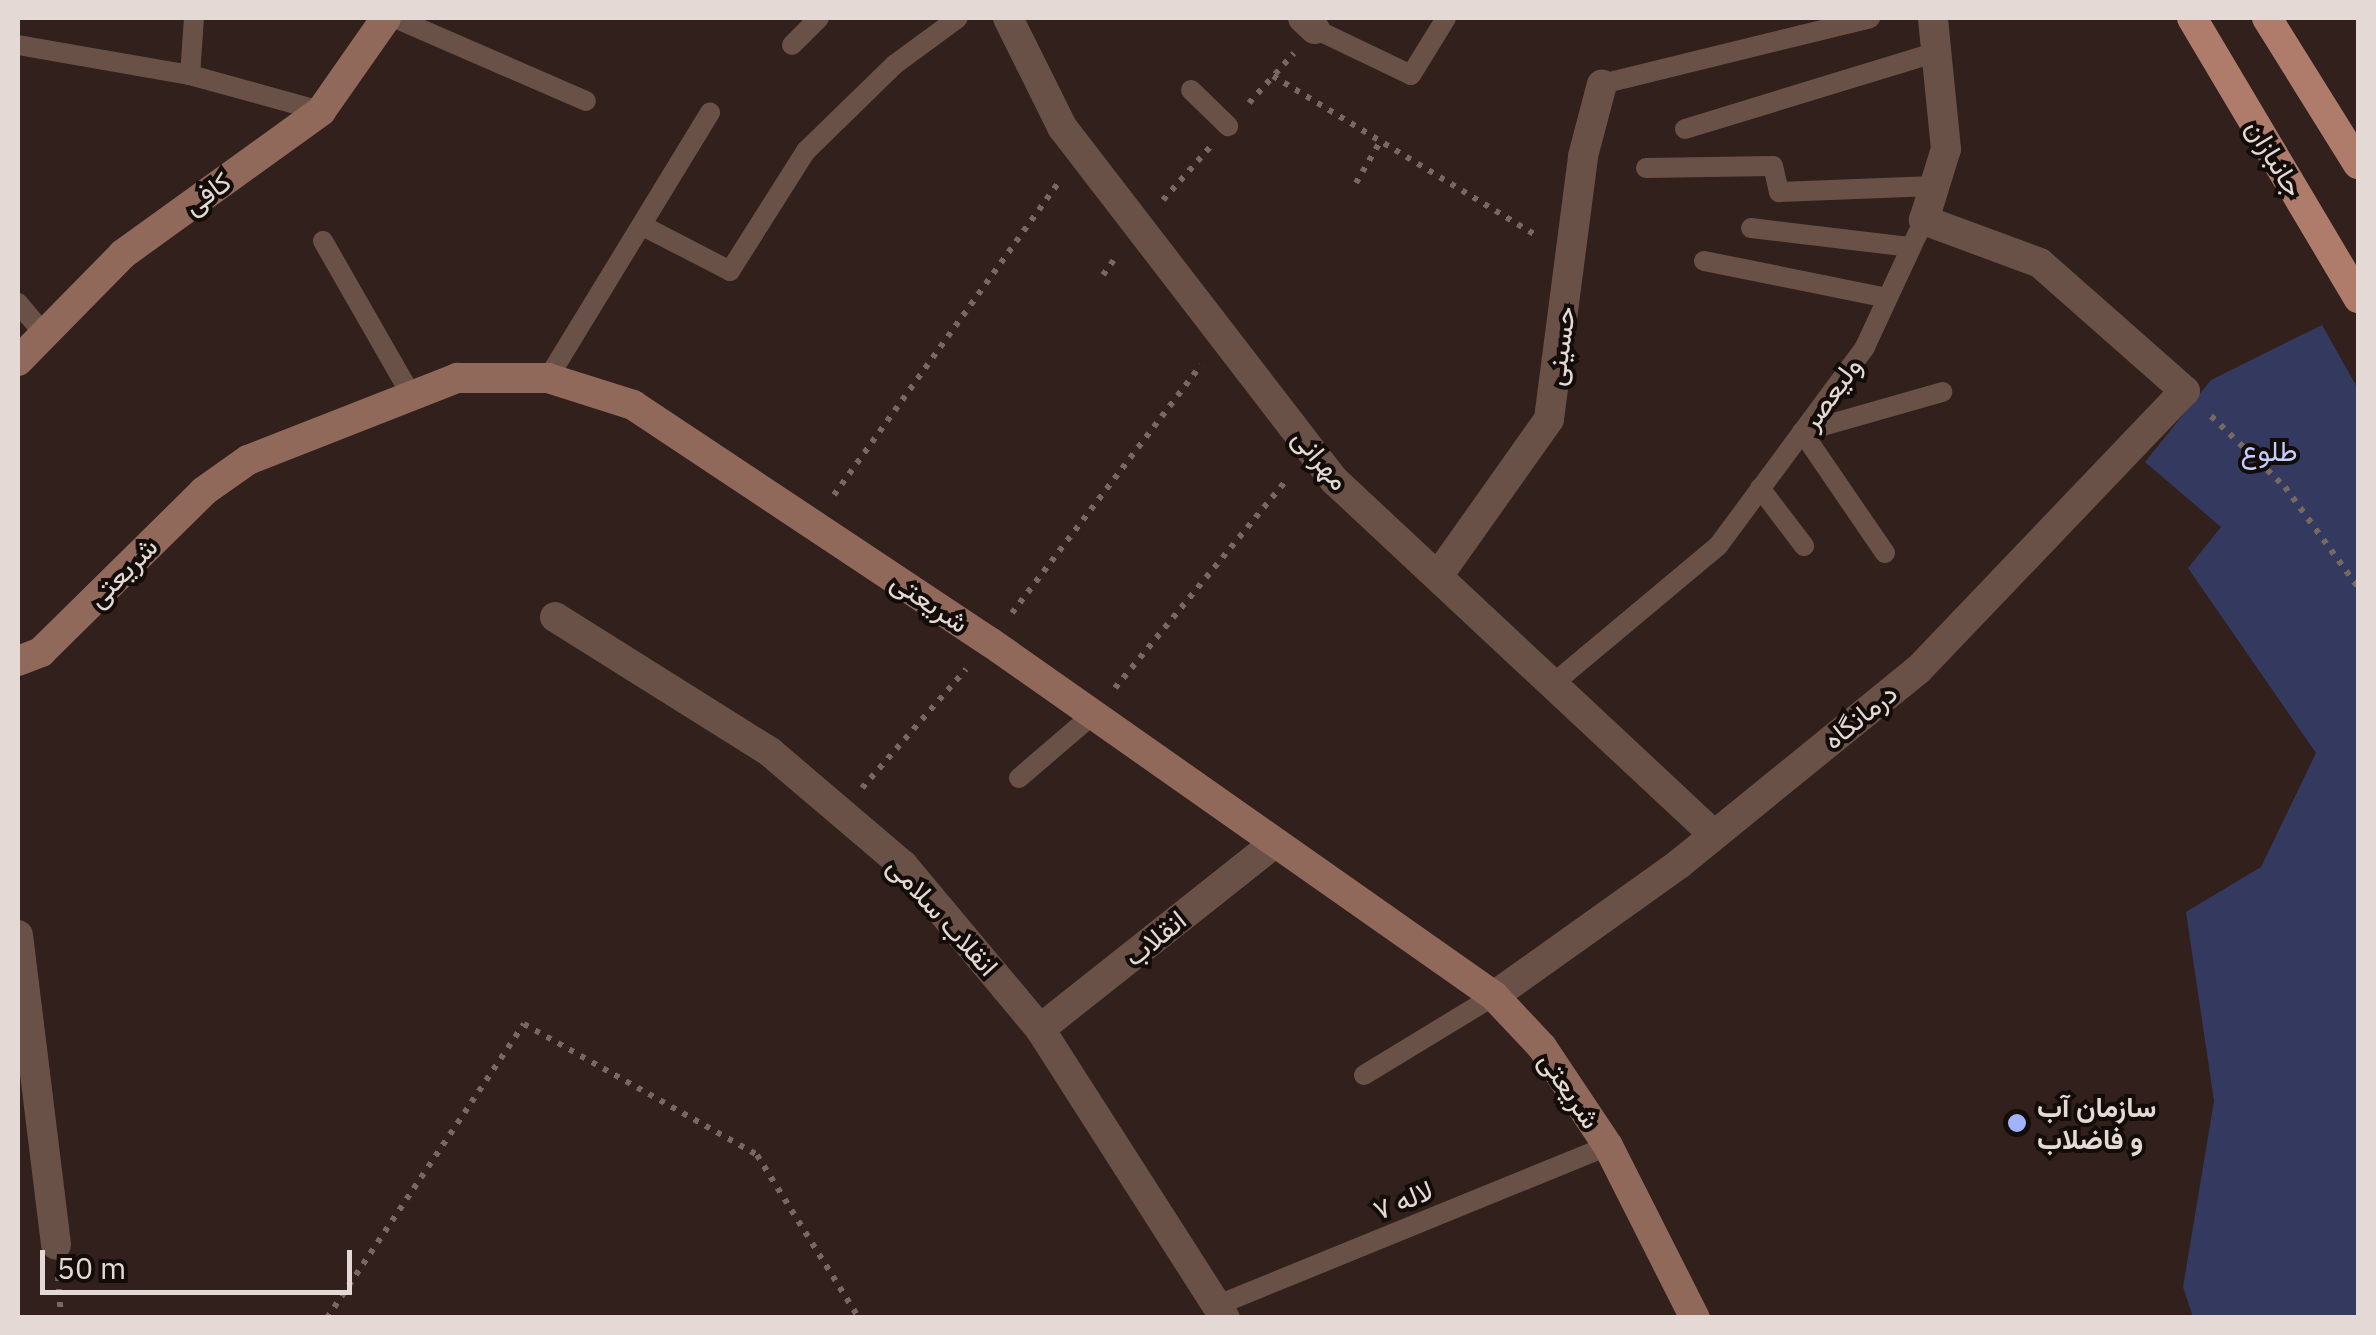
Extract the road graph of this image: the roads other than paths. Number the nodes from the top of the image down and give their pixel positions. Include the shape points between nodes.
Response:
1 (194, 18) edge
2 (386, 18) edge
3 (395, 18) edge
4 (819, 18) edge
5 (958, 18) edge
6 (1008, 18) edge
7 (1446, 18) edge
8 (1870, 18) edge
9 (1934, 18) edge
10 (2192, 18) edge
11 (2266, 18) edge
12 (1309, 23) edge
13 (18, 45) edge
14 (792, 45) dead end
15 (1936, 52) junction
16 (190, 75) junction
17 (1602, 84) joint
18 (1191, 90) dead end
19 (586, 101) dead end
20 (321, 112) junction
21 (710, 112) dead end
22 (1228, 126) dead end
23 (1685, 128) dead end
24 (2358, 164) edge
25 (1646, 168) dead end
26 (1934, 186) junction
27 (643, 226) junction
28 (1751, 228) dead end
29 (1917, 234) junction
30 (322, 241) dead end
31 (1704, 261) dead end
32 (1887, 298) junction
33 (2358, 298) edge
34 (18, 303) edge
35 (44, 334) junction
36 (18, 361) edge
37 (548, 378) junction
38 (1942, 392) dead end
39 (410, 393) junction
40 (1802, 432) junction
41 (1760, 488) junction
42 (1804, 546) dead end
43 (1885, 554) dead end
44 (1438, 576) junction
45 (555, 618) dead end
46 (18, 661) edge
47 (1554, 683) junction
48 (1091, 716) junction
49 (1019, 778) dead end
50 (1714, 834) junction
51 (1271, 846) junction
52 (18, 935) edge
53 (1494, 996) junction
54 (1040, 1030) junction
55 (1364, 1075) dead end
56 (1608, 1146) junction
57 (56, 1245) dead end
58 (1221, 1311) edge
59 (1695, 1318) edge

1 - 16 lane
2 - 20 street, کافی
3 - 19 lane
4 - 14 lane
5 - 27 lane via 806,150 730,272
6 - 44 street, مهرانی via 1080,151 1312,450
7 - 12 lane via 1411,75
8 - 17 lane
9 - 15 street, ولیعصر
10 - 33 main road, جانبازان
11 - 24 main road
13 - 16 lane
15 - 23 lane
15 - 26 street, ولیعصر via 1946,150
16 - 20 lane
17 - 44 street, حسینی via 1570,256 1550,418
18 - 22 lane
20 - 35 street, کافی via 123,254
21 - 27 lane
25 - 26 lane via 1772,166 1779,192
26 - 29 street, ولیعصر
27 - 37 lane
28 - 29 lane
29 - 32 lane, ولیعصر
29 - 50 street, درمانگاه via 2040,263 2185,391 1918,670
30 - 39 lane
31 - 32 lane
32 - 40 lane, ولیعصر via 1865,346
34 - 35 lane
35 - 36 street, کافی
37 - 39 street, شریعتی via 457,378
37 - 48 street, شریعتی via 632,405
38 - 40 lane
39 - 46 street, شریعتی via 248,460 204,491 41,652
40 - 41 lane, ولیعصر
40 - 43 lane
41 - 42 lane
41 - 47 lane, ولیعصر via 1718,546
44 - 47 street, مهرانی
45 - 54 street, انقلاب سلامی via 770,752 841,812 903,865
47 - 50 street, مهرانی
48 - 49 lane
48 - 51 street, شریعتی
50 - 53 street, درمانگاه
51 - 53 street, شریعتی
51 - 54 street, انقلاب
52 - 57 street
53 - 55 lane
53 - 56 street, شریعتی via 1542,1047
54 - 58 street, انقلاب سلامی
56 - 58 lane, لاله ۷
56 - 59 street, شریعتی

